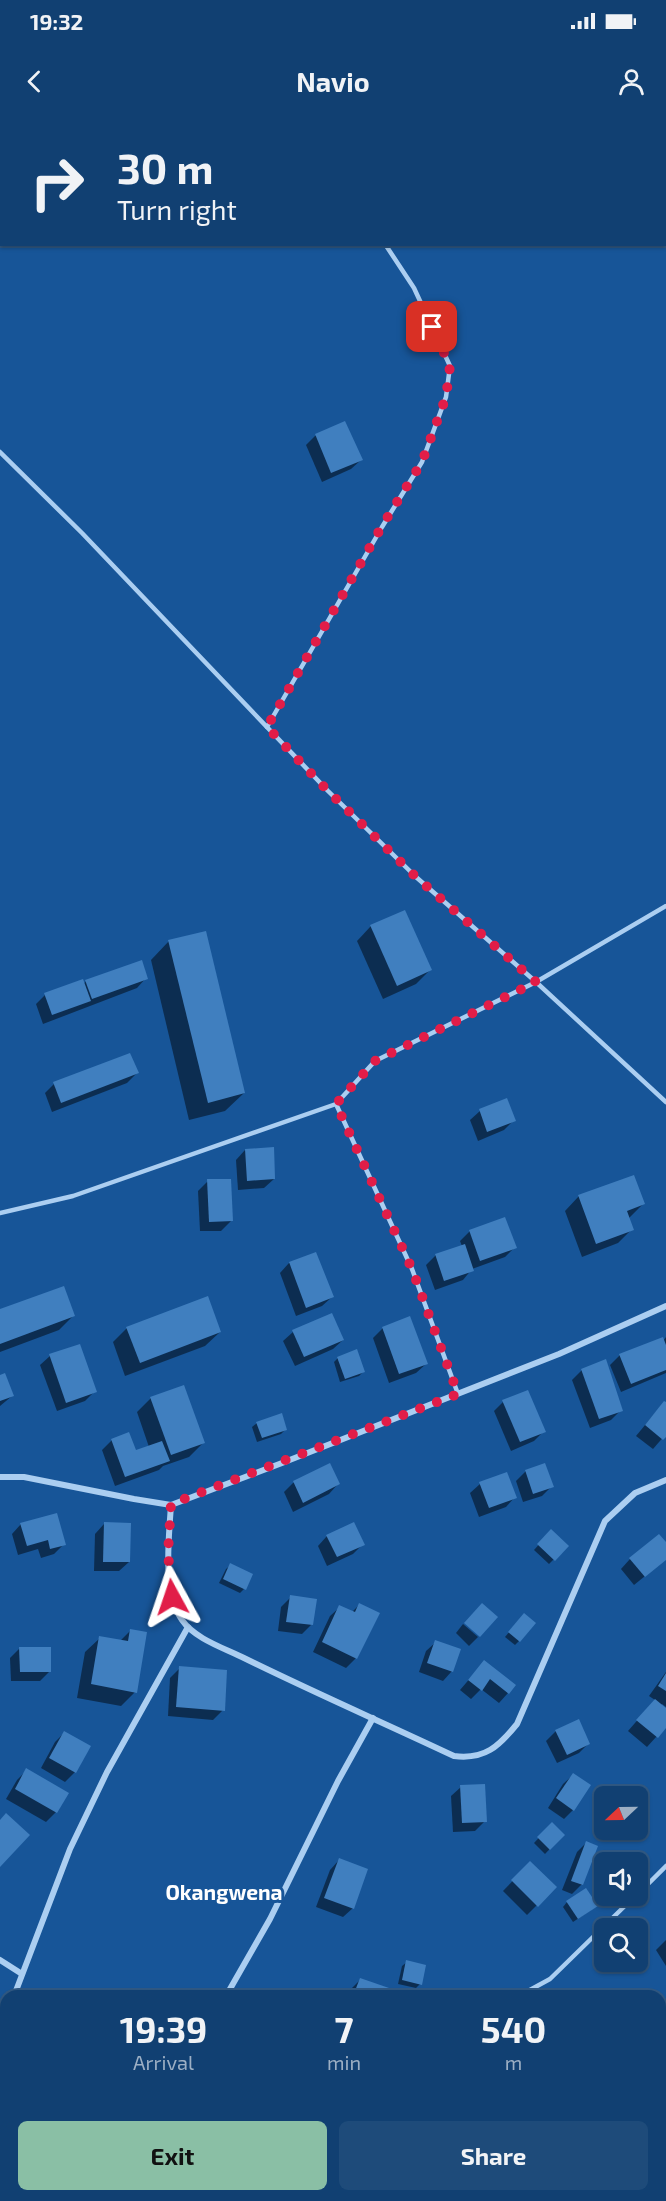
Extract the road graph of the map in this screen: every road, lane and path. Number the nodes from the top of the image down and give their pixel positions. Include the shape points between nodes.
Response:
1 (386, 246) edge
2 (0, 452) edge
3 (267, 727) junction
4 (666, 906) edge
5 (536, 982) junction
6 (666, 1102) edge
7 (336, 1104) junction
8 (0, 1214) edge
9 (666, 1306) edge
10 (458, 1394) junction
11 (0, 1477) edge
12 (666, 1480) edge
13 (171, 1504) junction
14 (188, 1627) junction
15 (373, 1718) junction
16 (666, 1866) edge
17 (648, 1883) edge
18 (625, 1906) edge
19 (0, 1960) edge
20 (22, 1974) junction
21 (16, 1990) edge
22 (229, 1990) edge
23 (530, 1990) edge

1 - 3 lane via 414,288 450,366 446,397 422,462
2 - 3 lane
3 - 5 lane via 416,877
4 - 5 lane
5 - 6 lane
5 - 7 lane via 375,1061
7 - 8 lane via 73,1196
7 - 10 lane via 412,1269
9 - 10 street
10 - 13 street
11 - 13 street via 24,1477
12 - 15 street via 635,1493 605,1521 517,1724 502,1743 476,1756 454,1756
13 - 14 street via 168,1553 172,1597
14 - 15 street via 266,1669
14 - 20 street via 102,1782 70,1849
15 - 22 street
16 - 17 lane
18 - 23 lane via 550,1979
19 - 20 street
20 - 21 street

